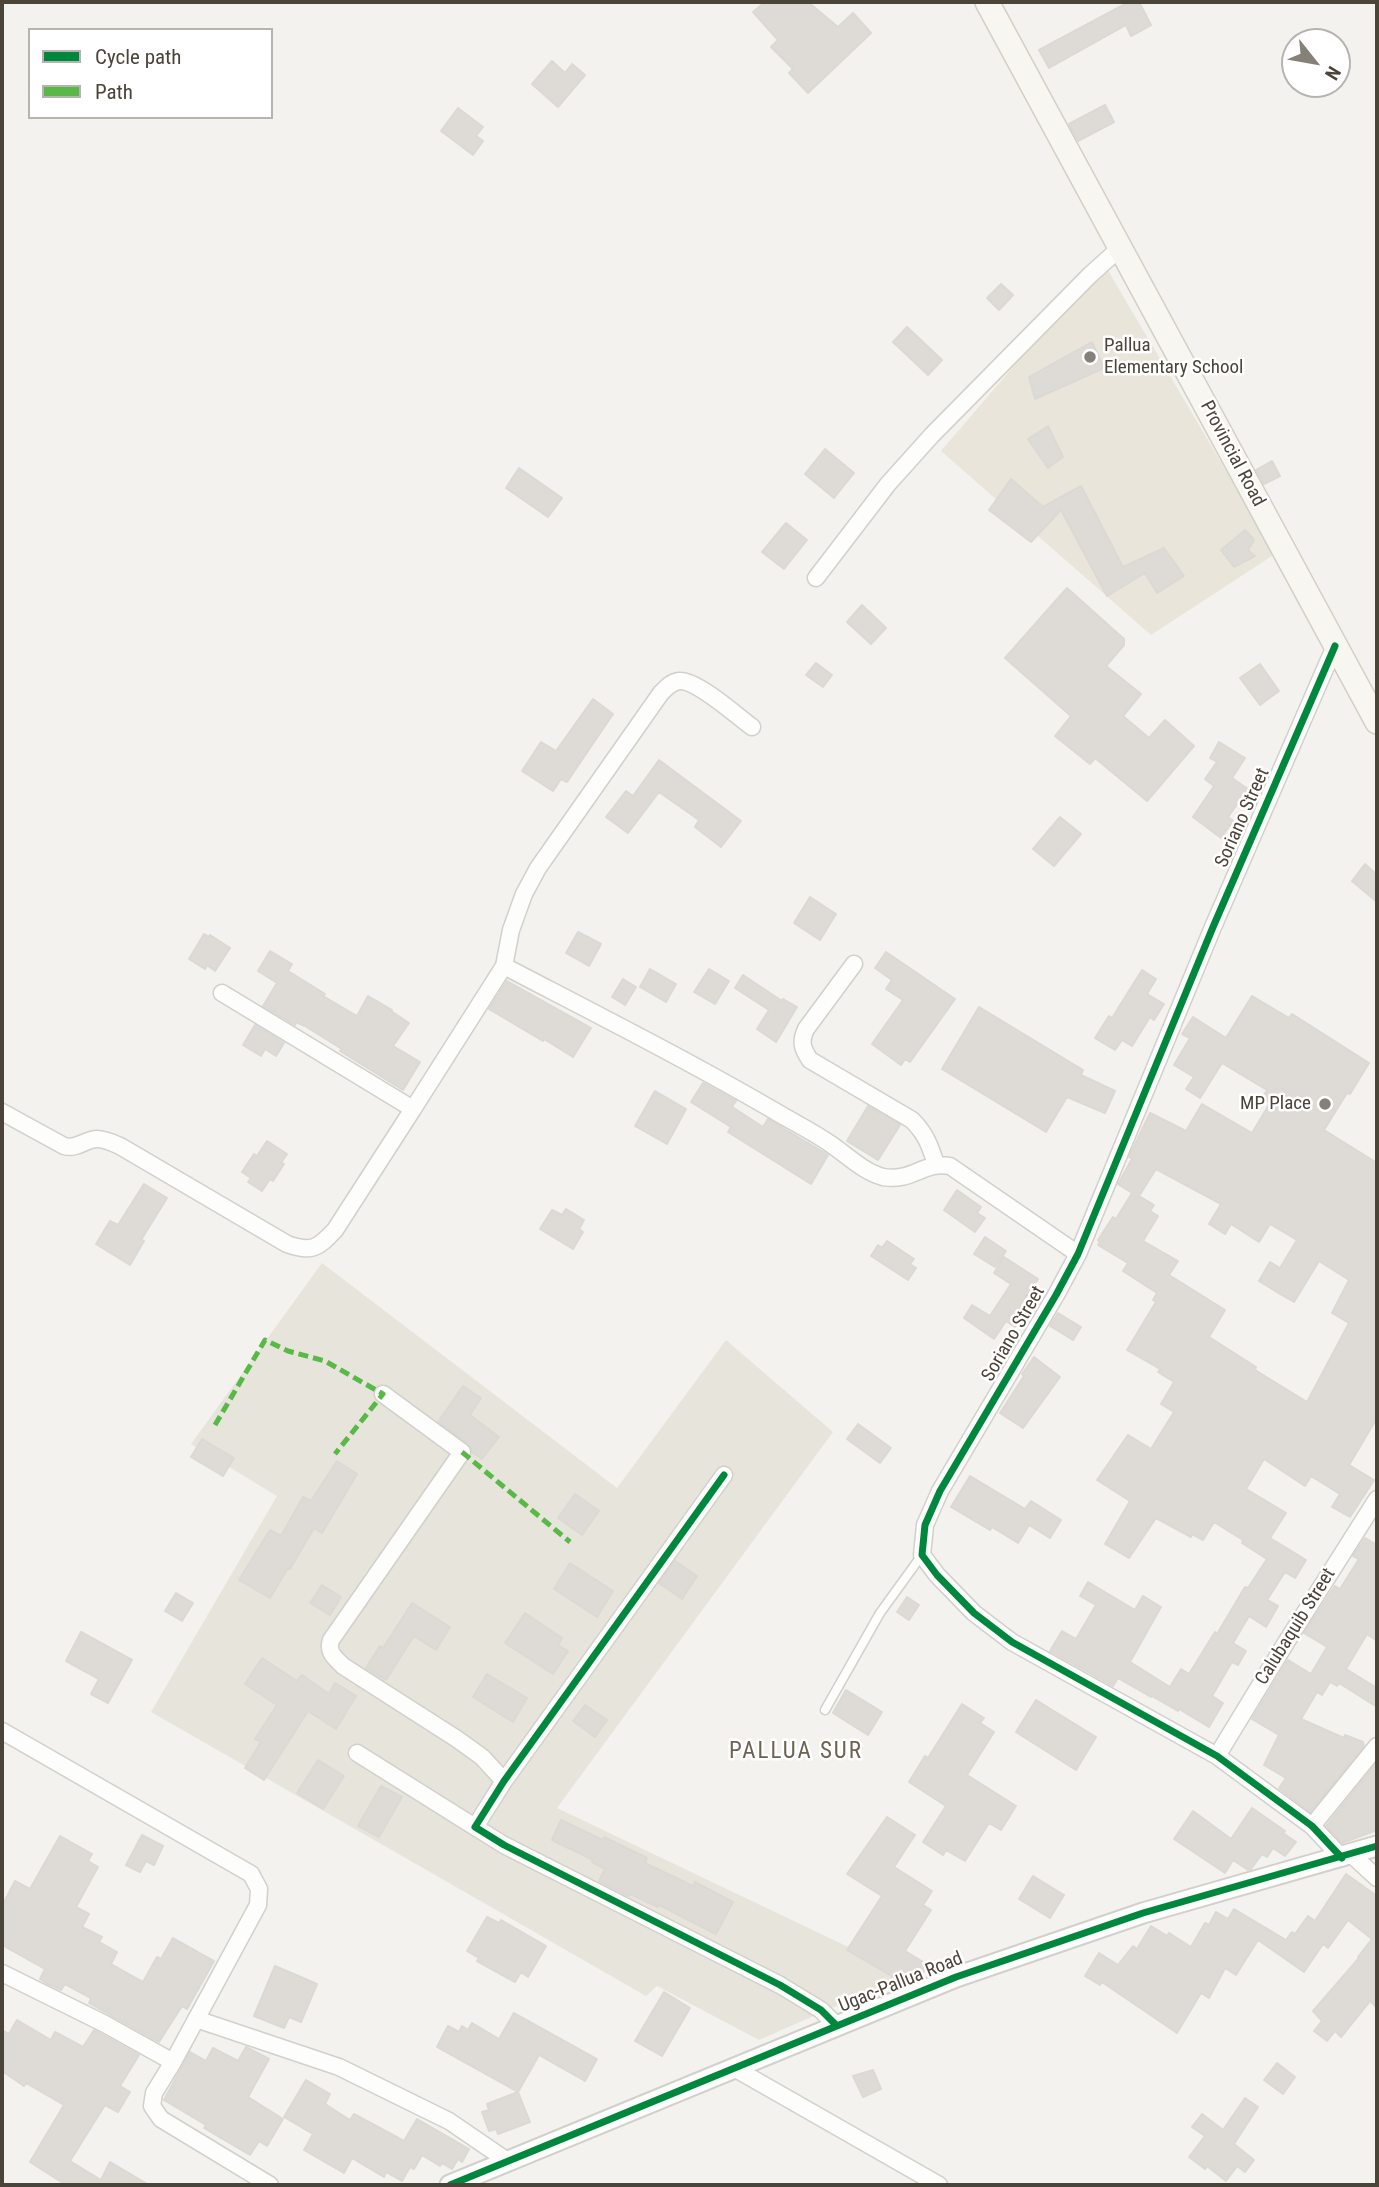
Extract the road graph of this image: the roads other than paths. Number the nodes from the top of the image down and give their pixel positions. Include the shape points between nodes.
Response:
1 (987, 2) edge
2 (1120, 248) junction
3 (816, 578) dead end
4 (1335, 646) junction
5 (1377, 722) edge
6 (752, 727) dead end
7 (854, 964) dead end
8 (504, 967) junction
9 (222, 992) dead end
10 (413, 1109) junction
11 (2, 1112) edge
12 (936, 1164) junction
13 (1077, 1254) junction
14 (383, 1394) dead end
15 (724, 1475) dead end
16 (1377, 1499) edge
17 (922, 1555) junction
18 (825, 1710) dead end
19 (2, 1731) edge
20 (1377, 1746) edge
21 (357, 1753) dead end
22 (1217, 1756) junction
23 (504, 1781) junction
24 (1312, 1826) junction
25 (475, 1827) junction
26 (1377, 1846) edge
27 (1347, 1856) junction
28 (1377, 1878) edge
29 (2, 1973) edge
30 (196, 2019) junction
31 (836, 2025) junction
32 (173, 2062) junction
33 (734, 2068) junction
34 (509, 2162) junction
35 (270, 2185) edge
36 (450, 2185) edge
37 (939, 2185) edge

1 - 2 main road, Provincial Road
2 - 3 street via 932,435
2 - 4 main road, Provincial Road
4 - 5 main road, Provincial Road
4 - 13 street, Soriano Street
6 - 8 street via 694,684 671,683 538,869 511,930
7 - 12 street via 806,1029 802,1048 810,1060 912,1120 929,1141
8 - 10 street
8 - 12 street via 728,1084 830,1143 868,1171 896,1178
9 - 10 street
10 - 11 street via 335,1230 313,1249 287,1244 120,1146 94,1139 71,1148
12 - 13 street via 965,1175
13 - 17 street, Soriano Street via 940,1491 925,1525
14 - 23 street via 463,1452 331,1640 331,1654 482,1757
15 - 23 street
16 - 22 street, Calubaquib Street
17 - 18 lane via 880,1613
17 - 22 street via 974,1613 1012,1642
19 - 30 street via 251,1874 259,1888 258,1905
20 - 24 street
21 - 25 street
22 - 24 street
23 - 25 street
24 - 27 street
25 - 31 street via 780,1985
26 - 27 street, Ugac-Pallua Road
27 - 28 street
27 - 31 street, Ugac-Pallua Road via 1143,1913 956,1977
29 - 32 street
30 - 32 street
30 - 34 street via 339,2067 449,2121
31 - 33 street, Ugac-Pallua Road
32 - 35 street via 154,2094 155,2112
33 - 34 street, Ugac-Pallua Road
33 - 37 street
34 - 36 street, Ugac-Pallua Road

